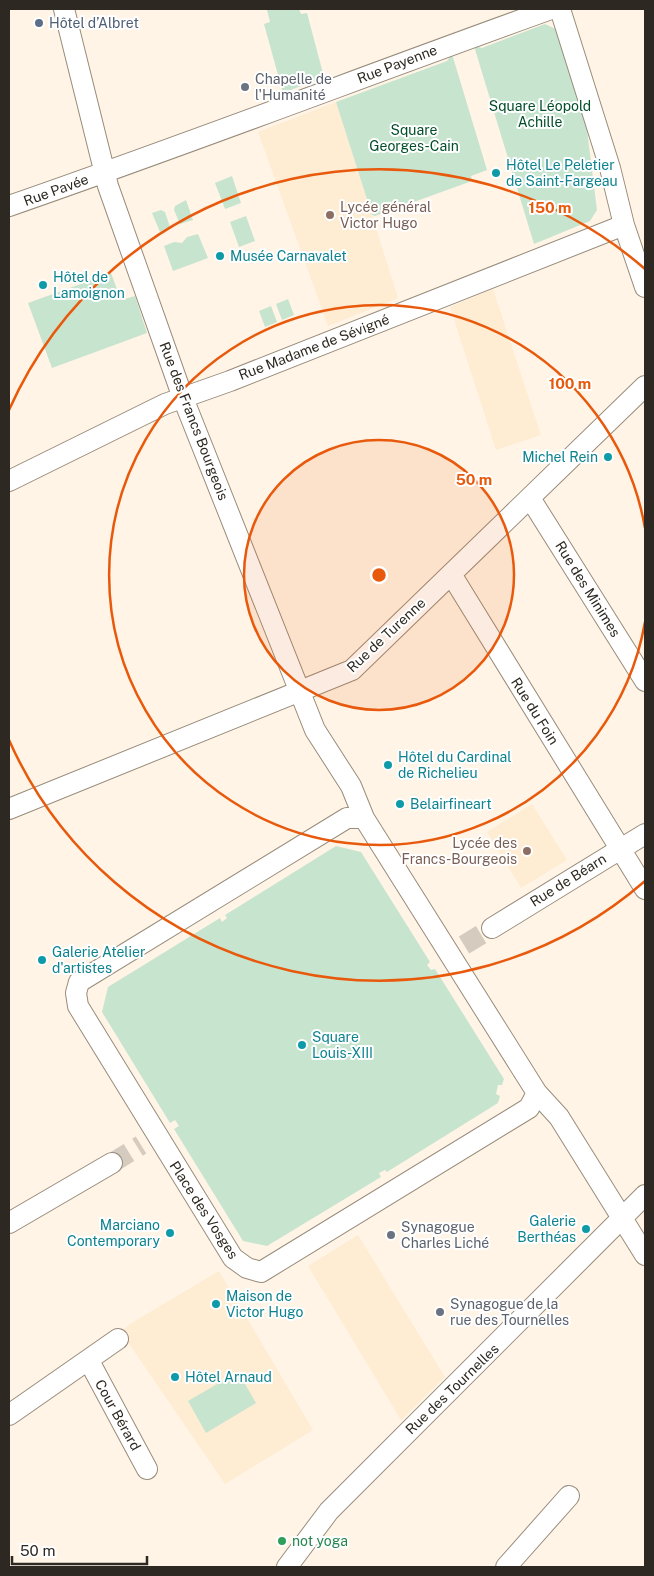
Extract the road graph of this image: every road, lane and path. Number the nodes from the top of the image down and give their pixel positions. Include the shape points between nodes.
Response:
1 (64, 9) edge
2 (551, 9) edge
3 (560, 9) edge
4 (104, 174) junction
5 (9, 206) edge
6 (624, 225) junction
7 (645, 287) edge
8 (645, 386) edge
9 (183, 398) junction
10 (9, 481) edge
11 (530, 498) junction
12 (451, 574) junction
13 (645, 681) edge
14 (300, 691) junction
15 (9, 810) edge
16 (364, 818) junction
17 (645, 834) edge
18 (620, 848) junction
19 (645, 889) edge
20 (492, 928) tunnel mouth
21 (537, 1093) junction
22 (112, 1162) tunnel mouth
23 (645, 1196) edge
24 (622, 1219) junction
25 (9, 1223) edge
26 (645, 1255) edge
27 (118, 1340) dead end
28 (89, 1361) junction
29 (9, 1415) edge
30 (147, 1469) dead end
31 (569, 1496) dead end
32 (287, 1567) edge
33 (506, 1567) edge

1 - 4 street, Rue des Francs Bourgeois
2 - 4 street, Rue Payenne
3 - 6 street via 610,168
4 - 5 street, Rue Pavée
4 - 9 street, Rue des Francs Bourgeois
6 - 7 street
6 - 9 street, Rue Madame de Sévigné
8 - 11 street, Rue de Turenne
9 - 10 street, Rue Madame de Sévigné
9 - 14 street, Rue des Francs Bourgeois
11 - 12 street, Rue de Turenne
11 - 13 street, Rue des Minimes
12 - 14 street, Rue de Turenne via 352,670
12 - 18 street, Rue du Foin
14 - 15 street, Rue de Turenne
14 - 16 street, Rue des Francs Bourgeois via 315,730 351,786
16 - 21 street via 457,950
16 - 21 street, Place des Vosges via 346,818 79,982 76,993 78,1006 149,1141 233,1258 247,1268 261,1272 529,1108
17 - 18 street, Rue de Béarn
18 - 19 street, Rue du Foin
18 - 20 street, Rue de Béarn
21 - 24 street via 559,1117
22 - 25 street
23 - 24 street, Rue des Tournelles
24 - 26 street
24 - 32 street, Rue des Tournelles via 329,1511
27 - 28 street
28 - 29 street
28 - 30 street, Cour Bérard
31 - 33 street

